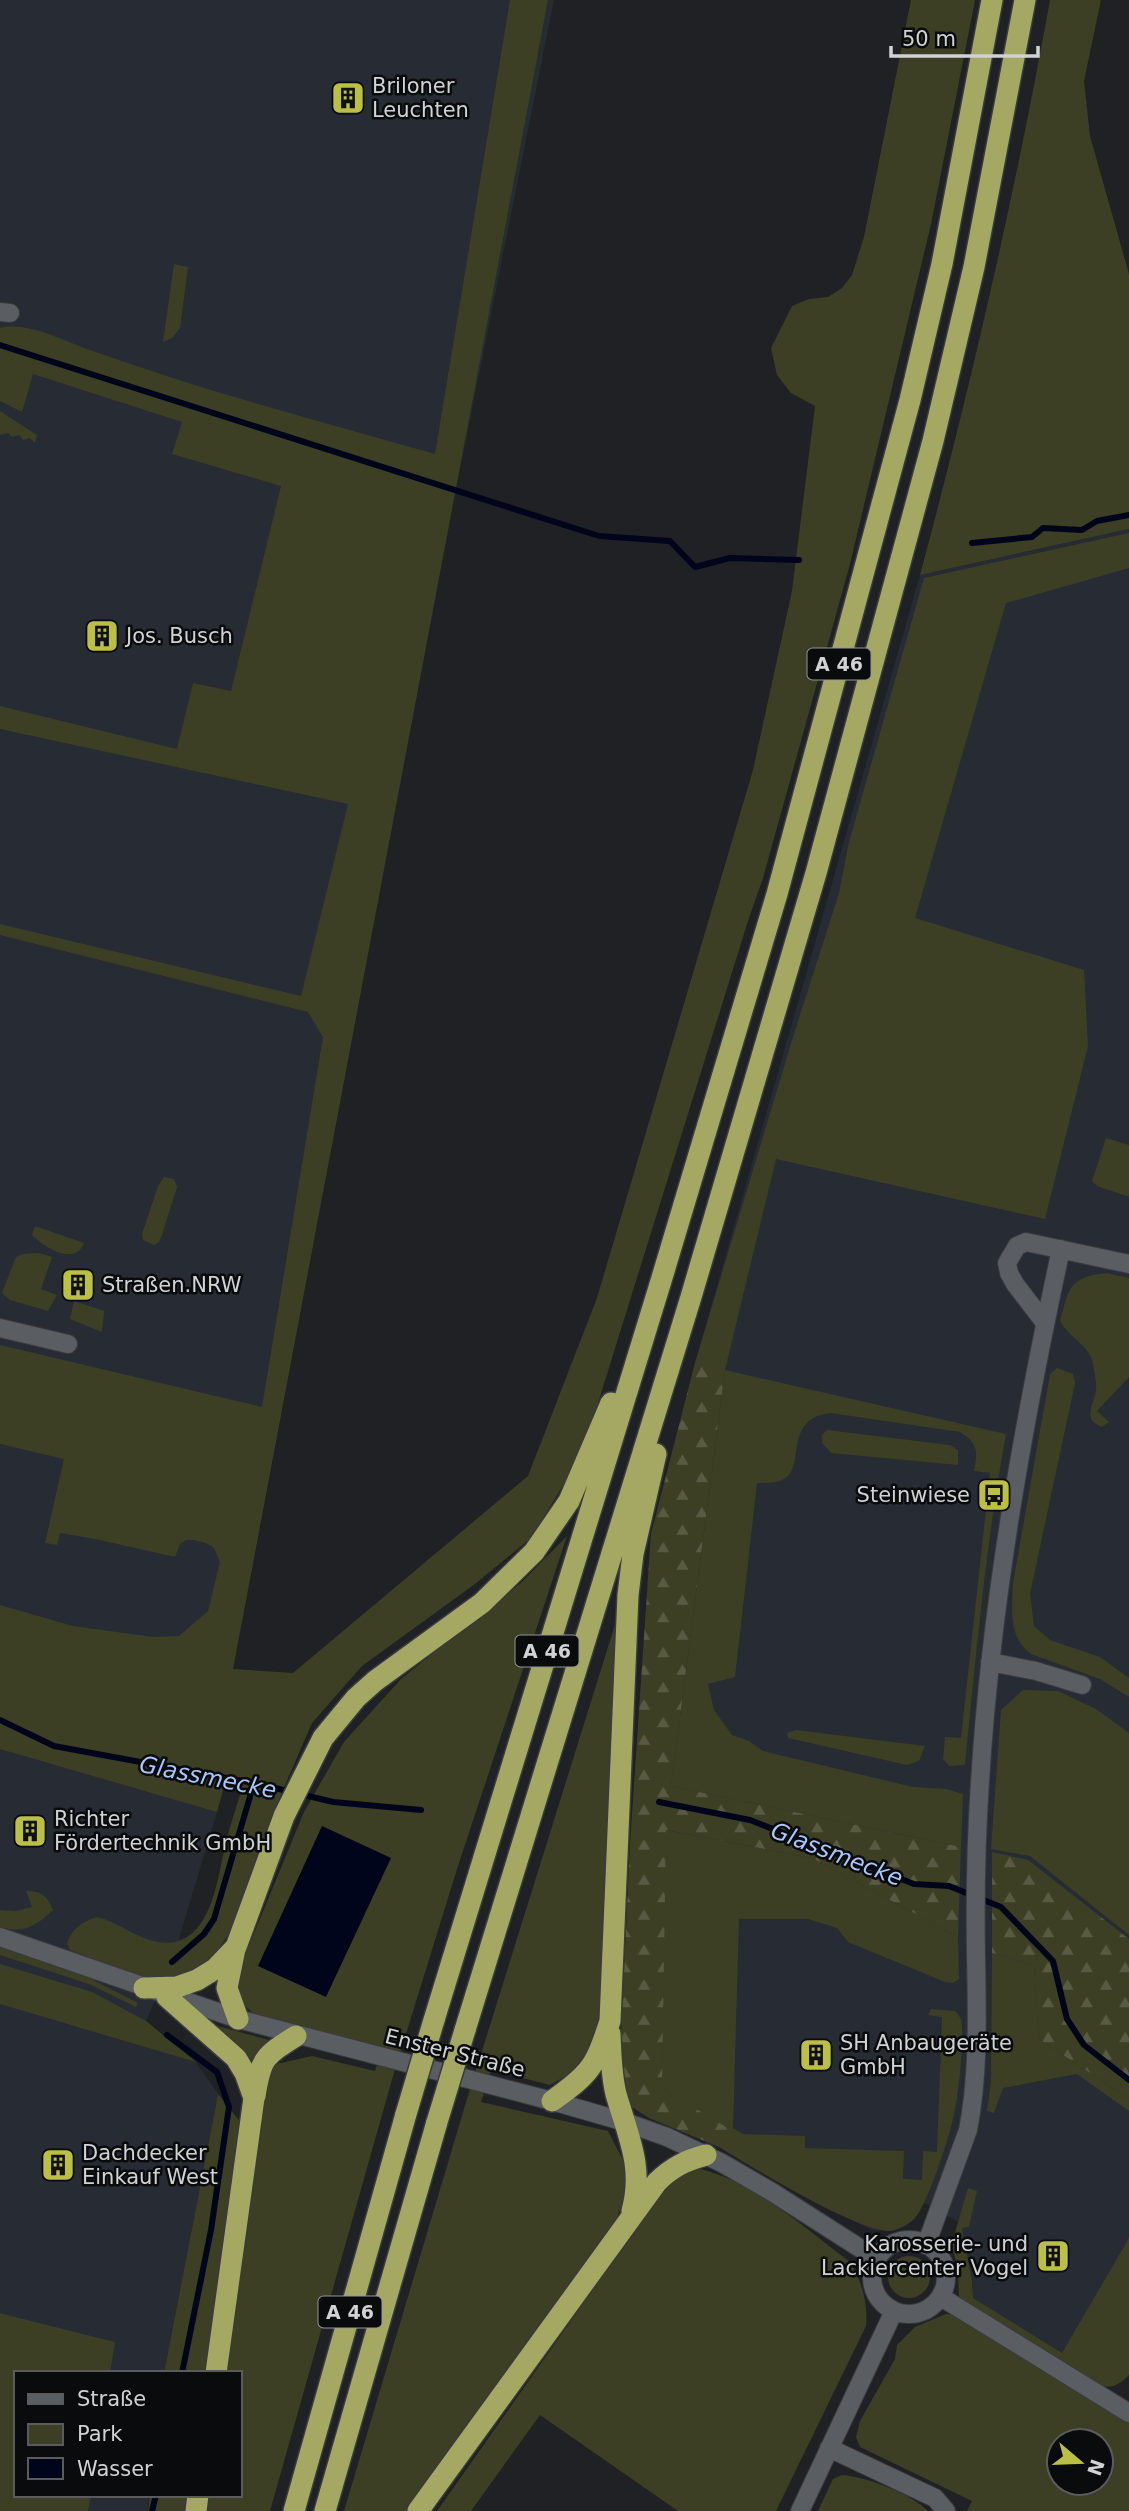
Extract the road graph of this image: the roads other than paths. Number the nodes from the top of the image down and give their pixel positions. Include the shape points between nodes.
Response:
1 (992, 0) edge
2 (1025, 0) edge
3 (1061, 1249) junction
4 (1129, 1264) edge
5 (661, 1281) junction
6 (691, 1297) junction
7 (1045, 1323) junction
8 (0, 1328) edge
9 (68, 1344) dead end
10 (990, 1662) junction
11 (1082, 1685) dead end
12 (0, 1937) edge
13 (236, 1947) junction
14 (144, 1989) junction
15 (167, 1997) junction
16 (238, 2019) junction
17 (610, 2021) junction
18 (296, 2036) junction
19 (254, 2098) junction
20 (552, 2101) junction
21 (625, 2122) junction
22 (706, 2155) junction
23 (630, 2220) junction
24 (926, 2245) junction
25 (877, 2259) junction
26 (941, 2297) junction
27 (894, 2311) junction
28 (216, 2371) edge
29 (1129, 2413) edge
30 (829, 2448) junction
31 (294, 2511) edge
32 (325, 2511) edge
33 (418, 2511) edge
34 (800, 2511) edge
35 (946, 2511) edge

1 - 5 highway, A 46 via 942,264 901,435 777,894
2 - 6 highway, A 46 via 974,267 933,441 816,873
3 - 4 street
3 - 7 street
3 - 7 street via 1026,1242 1017,1246 1007,1263 1015,1284
5 - 13 highway via 580,1478 548,1534 496,1591 356,1698 323,1738 284,1816
5 - 31 highway, A 46, bridge via 406,2113
6 - 17 highway via 628,1595
6 - 32 highway, A 46, bridge via 437,2122
7 - 10 street via 1011,1498
8 - 9 street
10 - 11 street
10 - 24 street via 976,1878 971,2116
12 - 14 street, Enster Straße
13 - 14 highway via 197,1980 177,1987
13 - 16 highway via 227,1988
14 - 15 street, Enster Straße
15 - 16 street, Enster Straße
15 - 19 highway via 236,2058
16 - 18 street, Enster Straße
17 - 20 highway via 594,2064
17 - 21 highway via 611,2070
18 - 19 highway via 267,2054
18 - 20 street, Enster Straße
19 - 28 highway
20 - 21 street, Enster Straße
21 - 22 street, Enster Straße
21 - 23 highway via 638,2182
22 - 23 highway via 667,2172
22 - 25 street, Enster Straße
23 - 33 highway
24 - 25 street via 896,2242
24 - 26 street via 941,2258 946,2270
25 - 27 street via 873,2284 877,2295
26 - 27 street via 916,2314
26 - 29 street
27 - 30 street
30 - 34 street
30 - 35 street via 935,2498

